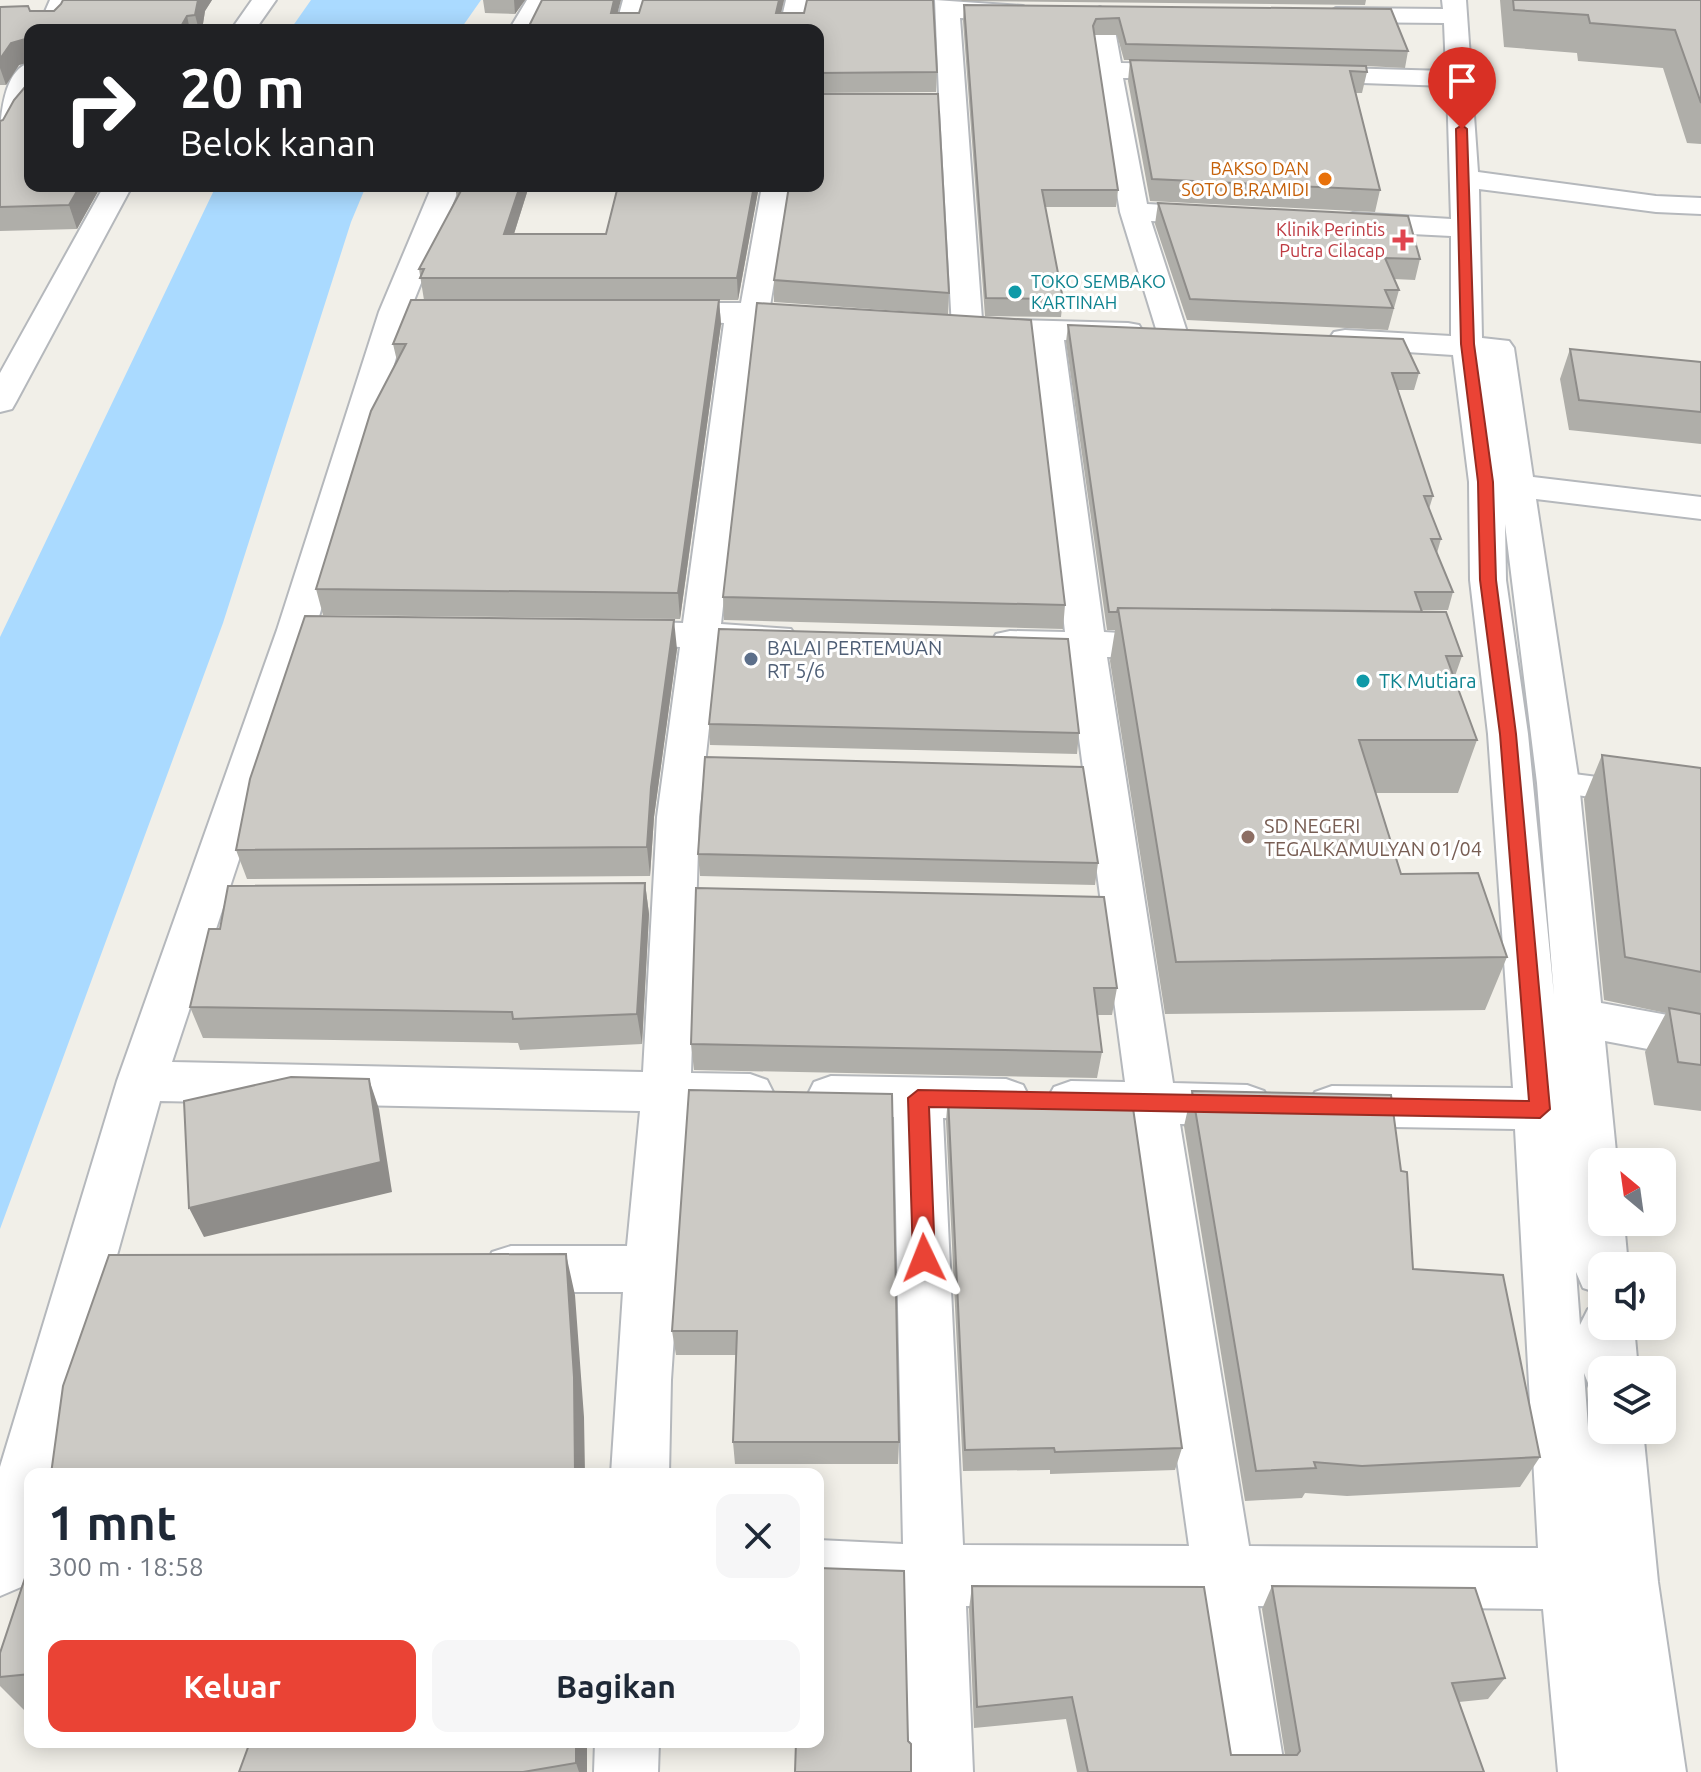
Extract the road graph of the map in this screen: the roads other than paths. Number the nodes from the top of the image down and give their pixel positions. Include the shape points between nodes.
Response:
1 (62, 0) edge
2 (264, 0) edge
3 (539, 0) edge
4 (635, 0) edge
5 (798, 0) edge
6 (1463, 5) edge
7 (947, 6) edge
8 (1039, 13) edge
9 (1070, 13) edge
10 (1100, 14) junction
11 (1131, 14) edge
12 (1317, 15) edge
13 (52, 24) edge
14 (247, 24) edge
15 (525, 24) edge
16 (629, 24) edge
17 (792, 24) edge
18 (1111, 70) junction
19 (1209, 71) edge
20 (1287, 73) edge
21 (1469, 79) junction
22 (24, 88) edge
23 (824, 103) edge
24 (952, 103) junction
25 (12, 124) edge
26 (1476, 180) junction
27 (115, 192) edge
28 (444, 192) edge
29 (775, 192) edge
30 (1701, 206) edge
31 (1134, 212) junction
32 (1245, 217) edge
33 (1324, 221) edge
34 (1466, 228) junction
35 (394, 312) junction
36 (505, 312) edge
37 (631, 312) edge
38 (748, 312) junction
39 (845, 319) edge
40 (1047, 332) junction
41 (1312, 337) edge
42 (1483, 346) junction
43 (0, 402) edge
44 (1502, 484) junction
45 (1701, 508) edge
46 (585, 633) edge
47 (704, 636) junction
48 (815, 639) edge
49 (974, 642) edge
50 (1085, 645) junction
51 (1212, 646) edge
52 (1500, 650) junction
53 (1058, 771) edge
54 (1102, 772) junction
55 (1558, 783) junction
56 (1701, 801) edge
57 (628, 895) edge
58 (691, 896) junction
59 (203, 898) junction
60 (250, 898) edge
61 (1074, 904) edge
62 (1122, 905) junction
63 (1580, 1018) junction
64 (1701, 1040) edge
65 (141, 1081) junction
66 (666, 1091) junction
67 (918, 1098) junction
68 (1152, 1103) junction
69 (1540, 1109) junction
70 (1589, 1117) junction
71 (1600, 1252) edge
72 (463, 1269) edge
73 (652, 1269) junction
74 (1616, 1444) edge
75 (36, 1468) edge
76 (640, 1468) edge
77 (24, 1501) edge
78 (0, 1566) edge
79 (824, 1570) edge
80 (1224, 1575) junction
81 (934, 1577) junction
82 (1570, 1578) junction
83 (1628, 1582) junction
84 (627, 1748) edge
85 (626, 1772) edge
86 (941, 1772) edge
87 (1253, 1772) edge
88 (1590, 1772) edge
89 (1654, 1772) edge

1 - 13 street
2 - 14 street
3 - 15 street
4 - 16 street
5 - 17 street
6 - 12 street
6 - 21 street
7 - 8 street
7 - 24 street
9 - 10 street
10 - 11 street
10 - 18 street
18 - 19 street
18 - 31 street
20 - 21 street
21 - 26 street
22 - 25 street
23 - 24 street
24 - 40 street via 952,327
26 - 30 street
26 - 34 street
26 - 42 street
27 - 43 street
28 - 35 street
29 - 38 street
31 - 32 street
31 - 40 street via 1188,332
33 - 34 street
34 - 42 street
35 - 36 street
35 - 59 street via 312,630
37 - 38 street
38 - 39 street
38 - 47 street
40 - 50 street
41 - 42 street
42 - 44 street
44 - 45 street
44 - 52 street via 1488,580
46 - 47 street
47 - 48 street
47 - 58 street via 703,762 678,817
49 - 50 street
50 - 51 street
50 - 54 street
52 - 55 street
52 - 69 street
53 - 54 street
54 - 62 street
55 - 56 lane
55 - 63 street
57 - 58 street
58 - 66 street
59 - 60 street
59 - 65 street
61 - 62 street
62 - 68 street
63 - 64 street
63 - 70 street
65 - 66 street
65 - 75 street via 109,1270
66 - 67 street
66 - 73 street
67 - 68 street
67 - 81 street
68 - 69 street
68 - 80 street
69 - 70 street
69 - 82 street
70 - 71 street
72 - 73 street
73 - 76 street
74 - 83 street
77 - 78 street
79 - 81 street
80 - 81 street
80 - 82 street
80 - 87 street
81 - 86 street
82 - 83 street
82 - 88 street
83 - 89 street
84 - 85 street

